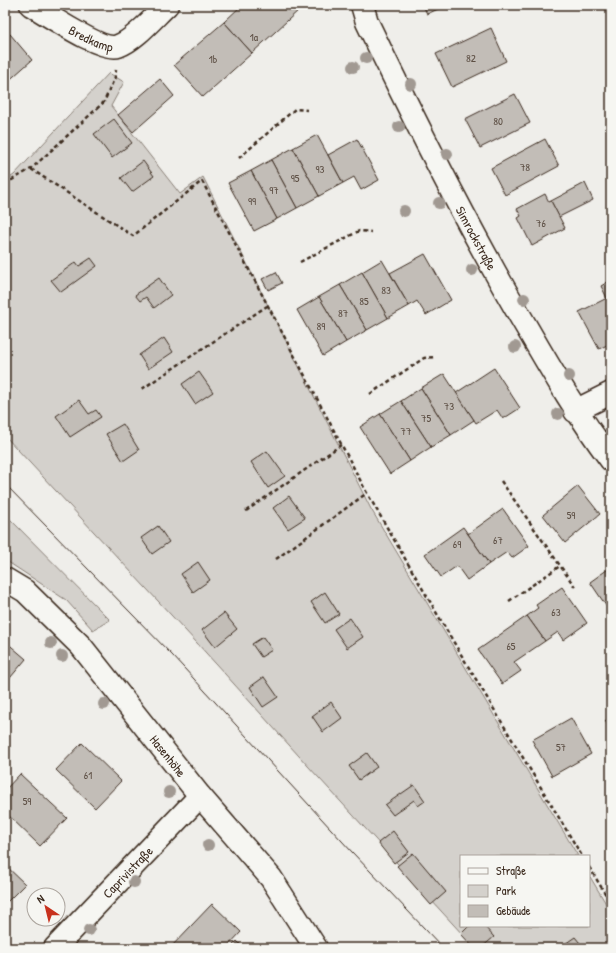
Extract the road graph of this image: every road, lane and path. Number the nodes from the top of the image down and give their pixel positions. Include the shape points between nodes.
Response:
1 (31, 5) edge
2 (168, 5) edge
3 (362, 5) edge
4 (119, 46) junction
5 (307, 110) dead end
6 (239, 158) dead end
7 (31, 169) junction
8 (5, 184) edge
9 (371, 232) dead end
10 (300, 262) dead end
11 (267, 306) junction
12 (435, 357) dead end
13 (142, 389) dead end
14 (611, 393) edge
15 (370, 394) dead end
16 (575, 411) junction
17 (341, 445) junction
18 (611, 460) edge
19 (501, 481) dead end
20 (367, 493) junction
21 (246, 511) dead end
22 (405, 549) dead end
23 (400, 551) junction
24 (276, 559) dead end
25 (560, 566) junction
26 (5, 578) edge
27 (574, 587) dead end
28 (509, 600) dead end
29 (200, 796) junction
30 (581, 855) edge
31 (590, 869) edge
32 (611, 903) edge
33 (55, 948) edge
34 (316, 948) edge

1 - 4 street, Bredkamp via 97,43 112,48
2 - 4 street, Bredkamp via 132,38
3 - 16 street, Simrockstraße via 367,22 443,178
4 - 7 path via 115,78 104,102
5 - 6 path via 295,109
7 - 8 path
7 - 11 path via 133,236 202,181
9 - 10 path via 359,231
11 - 13 path
11 - 17 path
12 - 15 path via 424,358
14 - 16 street
16 - 18 street, Simrockstraße
17 - 20 path
17 - 21 path
19 - 25 path
20 - 23 path
20 - 24 path
22 - 23 path
23 - 30 path
25 - 27 path
25 - 28 path
26 - 29 street, Hasenhöhe via 25,591 81,646
29 - 33 street, Caprivistraße
29 - 34 street, Hasenhöhe via 271,878
31 - 32 path

